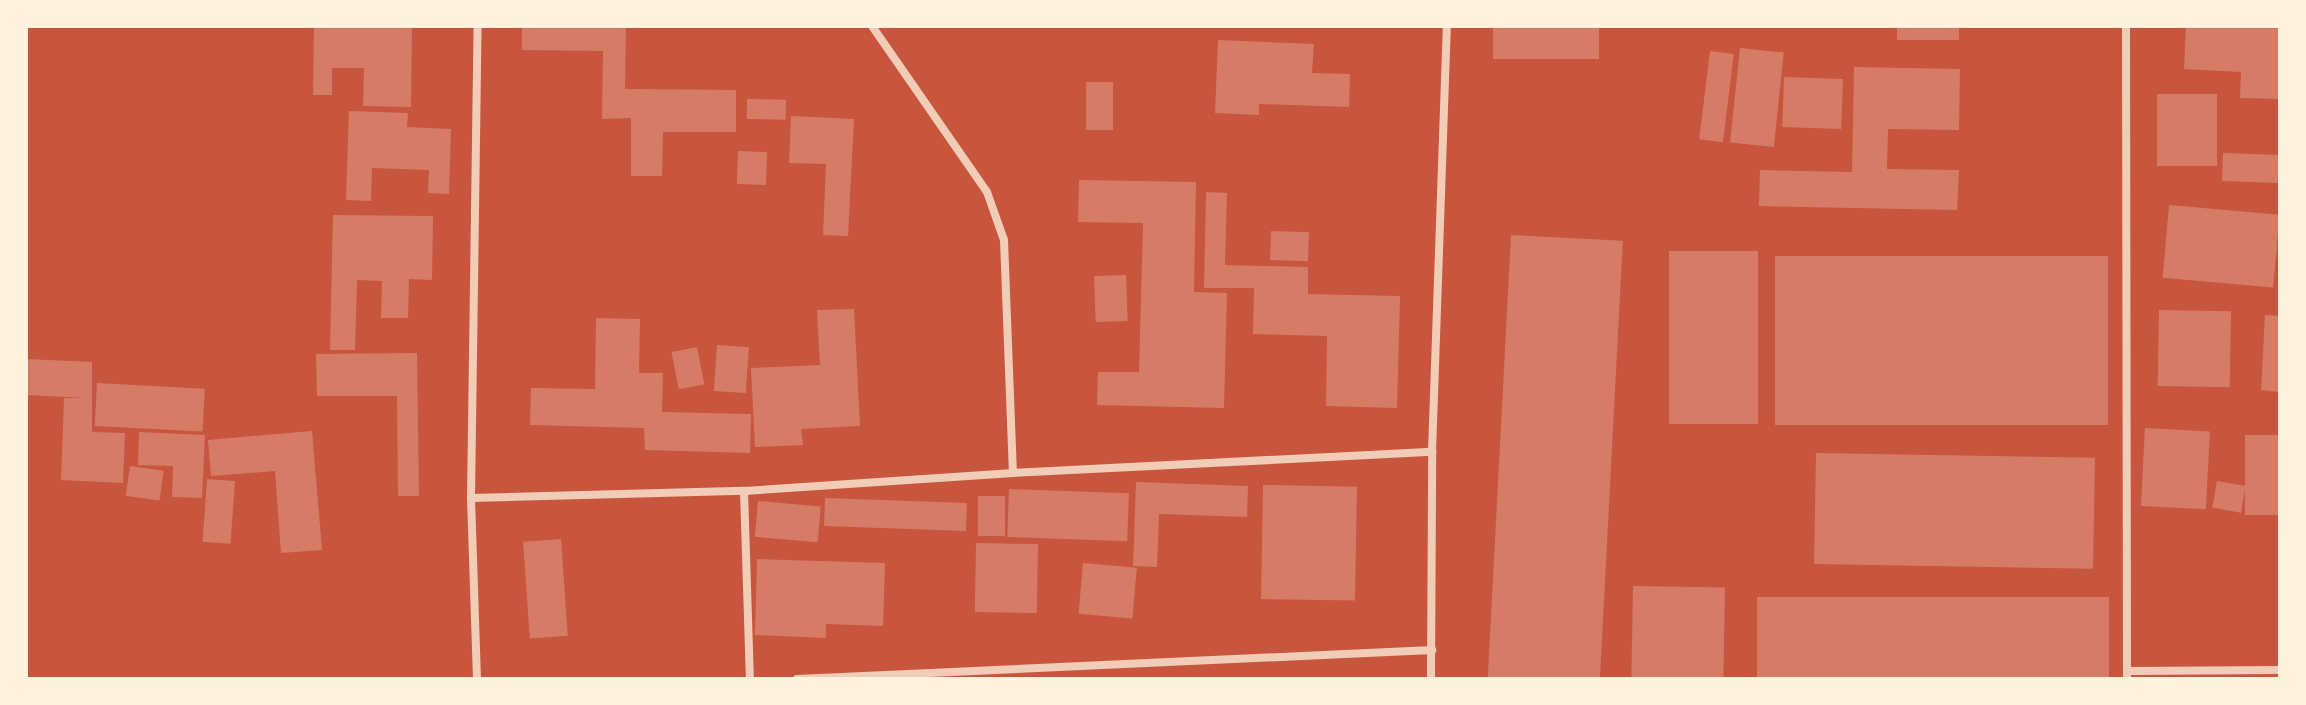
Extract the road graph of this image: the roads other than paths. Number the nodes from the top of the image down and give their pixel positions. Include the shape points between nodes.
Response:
1 (478, 26) edge
2 (872, 26) edge
3 (1447, 26) edge
4 (2126, 26) edge
5 (1432, 452) junction
6 (1013, 473) junction
7 (744, 491) junction
8 (471, 498) junction
9 (1432, 650) junction
10 (2280, 670) edge
11 (2127, 675) edge
12 (477, 679) edge
13 (750, 679) edge
14 (797, 679) edge
15 (1431, 679) edge

1 - 8 street
2 - 6 street via 987,192 1004,240
3 - 5 street
4 - 11 street
5 - 6 street
5 - 9 street
6 - 7 street
7 - 8 street
7 - 13 street
8 - 12 street
9 - 14 street
9 - 15 street
10 - 11 street

